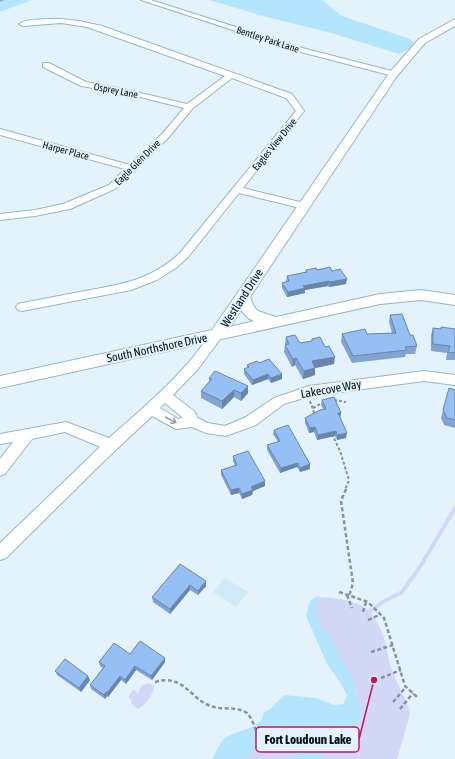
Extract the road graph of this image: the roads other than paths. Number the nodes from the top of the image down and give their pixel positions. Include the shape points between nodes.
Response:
1 (144, 0) edge
2 (455, 22) edge
3 (23, 24) dead end
4 (46, 65) dead end
5 (394, 74) junction
6 (231, 75) junction
7 (189, 107) junction
8 (0, 132) edge
9 (132, 168) junction
10 (240, 187) junction
11 (306, 203) junction
12 (0, 217) edge
13 (243, 296) junction
14 (455, 300) edge
15 (22, 307) dead end
16 (284, 321) junction
17 (217, 335) junction
18 (455, 380) edge
19 (0, 382) edge
20 (165, 396) junction
21 (151, 409) junction
22 (193, 422) junction
23 (28, 433) junction
24 (0, 439) edge
25 (111, 445) junction
26 (0, 470) edge
27 (0, 553) edge

1 - 5 street, Bentley Park Lane via 321,56
2 - 5 main road, Westland Drive via 422,41
3 - 6 street, Eagles View Drive via 51,20 77,22
4 - 7 street, Osprey Lane via 84,84
5 - 11 main road, Westland Drive
6 - 7 street, Eagle Glen Drive
6 - 10 street, Eagles View Drive via 289,96 300,111
7 - 9 street, Eagle Glen Drive via 165,136
8 - 9 street, Harper Place
9 - 12 street, Eagle Glen Drive via 112,187 66,207
10 - 11 street
10 - 15 street, Eagles View Drive via 184,255 168,269 130,286
11 - 13 main road, Westland Drive
13 - 16 main road via 246,307 255,316
13 - 17 main road, Westland Drive
14 - 16 main road, South Northshore Drive via 421,295 380,300
16 - 17 main road, South Northshore Drive
17 - 19 main road, South Northshore Drive
17 - 20 street, Westland Drive via 180,382
18 - 22 street, Lakecove Way via 424,376 306,392 279,401 251,421 226,431 206,428
20 - 21 street, Westland Drive
20 - 22 street, Lakecove Way via 189,415
21 -> 22 street, Lakecove Way via 176,424
21 - 25 street, Westland Drive
23 - 24 street
23 - 25 street via 66,427
23 - 26 street
25 - 27 street, Westland Drive

